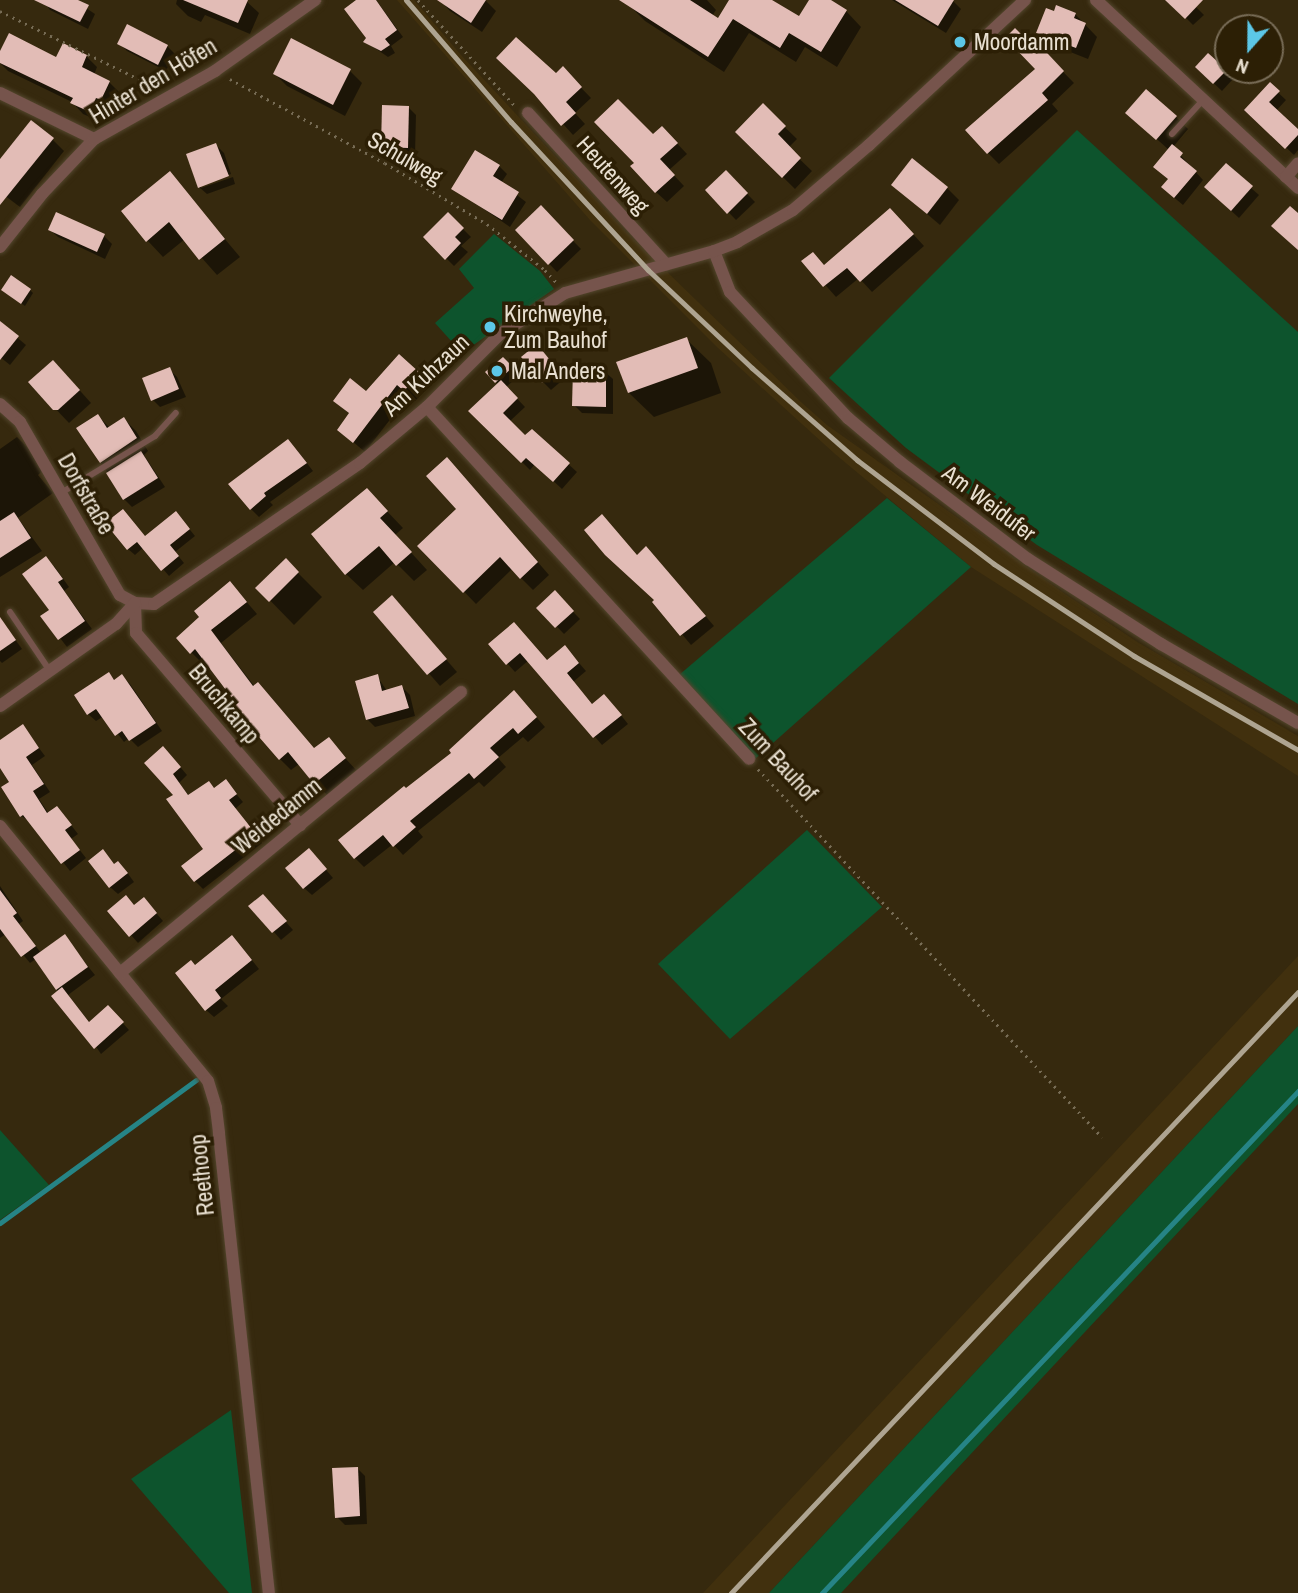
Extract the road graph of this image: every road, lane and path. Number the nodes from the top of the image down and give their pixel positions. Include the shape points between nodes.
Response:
1 (315, 0) edge
2 (418, 0) edge
3 (1025, 0) edge
4 (1096, 0) edge
5 (0, 10) edge
6 (215, 71) junction
7 (0, 93) edge
8 (173, 96) junction
9 (1203, 100) junction
10 (528, 113) joint
11 (1172, 134) dead end
12 (94, 139) junction
13 (1298, 163) edge
14 (1286, 177) junction
15 (1298, 188) edge
16 (0, 247) edge
17 (714, 251) junction
18 (666, 264) junction
19 (565, 293) junction
20 (0, 404) edge
21 (427, 407) junction
22 (176, 413) dead end
23 (61, 493) junction
24 (135, 603) junction
25 (10, 612) dead end
26 (50, 671) junction
27 (461, 692) dead end
28 (0, 706) edge
29 (1298, 723) edge
30 (748, 759) joint
31 (300, 825) junction
32 (0, 826) edge
33 (120, 973) junction
34 (1102, 1138) dead end
35 (269, 1593) edge

1 - 6 street, Hinter den Höfen
2 - 10 path via 518,109
3 - 17 street, Am Kuhzaun via 793,210
4 - 9 street
5 - 8 path
6 - 8 street, Hinter den Höfen
6 - 19 path, Schulweg via 487,224 545,270
7 - 12 street
8 - 12 street, Hinter den Höfen
9 - 11 lane
9 - 14 street
10 - 18 street, Heutenweg
12 - 16 street, Hinter den Höfen
13 - 14 street
14 - 15 street
17 - 18 street, Am Kuhzaun
17 - 29 street, Am Weidufer via 730,292 848,418 900,462 1028,559 1161,644
18 - 19 street, Am Kuhzaun
19 - 21 street, Am Kuhzaun via 500,334
20 - 23 street, Dorfstraße via 20,422
21 - 24 street, Am Kuhzaun via 360,463 154,604
21 - 30 street, Zum Bauhof
22 - 23 lane via 155,436
23 - 24 street, Dorfstraße via 120,595
24 - 26 street via 116,624
24 - 31 street, Bruchkamp via 136,633
25 - 26 lane
26 - 28 street
27 - 31 street, Weidedamm
30 - 34 path, Zum Bauhof
31 - 33 street, Weidedamm
32 - 33 street, Reethoop
33 - 35 street, Reethoop via 208,1081 216,1108

